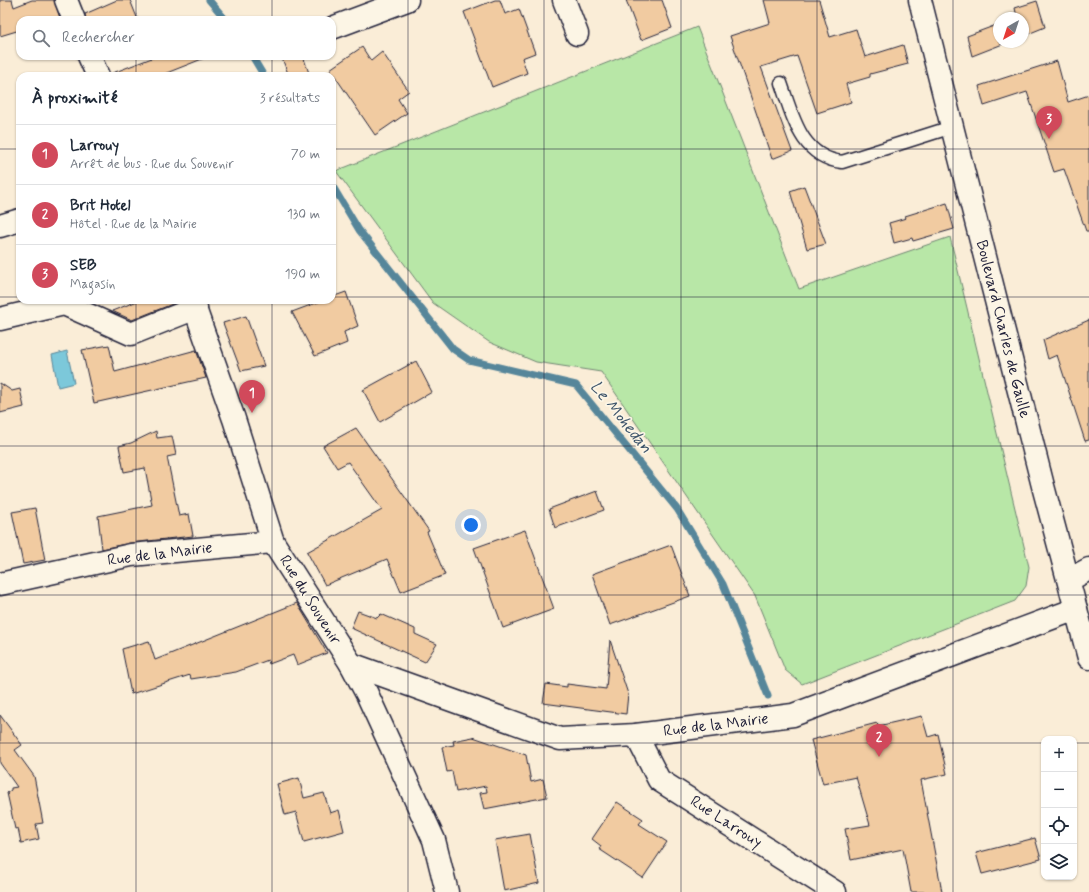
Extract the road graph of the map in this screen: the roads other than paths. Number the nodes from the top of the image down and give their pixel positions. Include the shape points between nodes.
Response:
1 (66, 0) edge
2 (407, 0) edge
3 (564, 0) edge
4 (920, 0) edge
5 (72, 16) edge
6 (336, 27) edge
7 (577, 34) dead end
8 (91, 60) edge
9 (96, 72) edge
10 (781, 82) dead end
11 (952, 127) junction
12 (16, 221) edge
13 (0, 226) edge
14 (194, 304) edge
15 (0, 319) edge
16 (274, 542) junction
17 (1089, 569) edge
18 (1069, 580) junction
19 (0, 584) edge
20 (1076, 609) junction
21 (1089, 658) edge
22 (351, 664) junction
23 (636, 735) junction
24 (447, 892) edge
25 (835, 892) edge

1 - 5 street
2 - 6 street
3 - 7 street
4 - 11 street, Boulevard Charles de Gaulle
8 - 9 street
10 - 11 lane via 796,125 810,149 829,161 842,162
11 - 18 street, Boulevard Charles de Gaulle
12 - 13 street
14 - 15 street via 131,334 64,304
14 - 16 street, Rue du Souvenir
16 - 19 street, Rue de la Mairie via 131,555
16 - 22 street, Rue du Souvenir
17 - 18 street
18 - 20 street, Boulevard Charles de Gaulle
20 - 21 street, Boulevard Charles de Gaulle
20 - 23 street, Rue de la Mairie via 793,715
22 - 23 street, Rue de la Mairie via 560,739
22 - 24 street, Rue du Souvenir via 434,840
23 - 25 street, Rue Larrouy via 659,780

